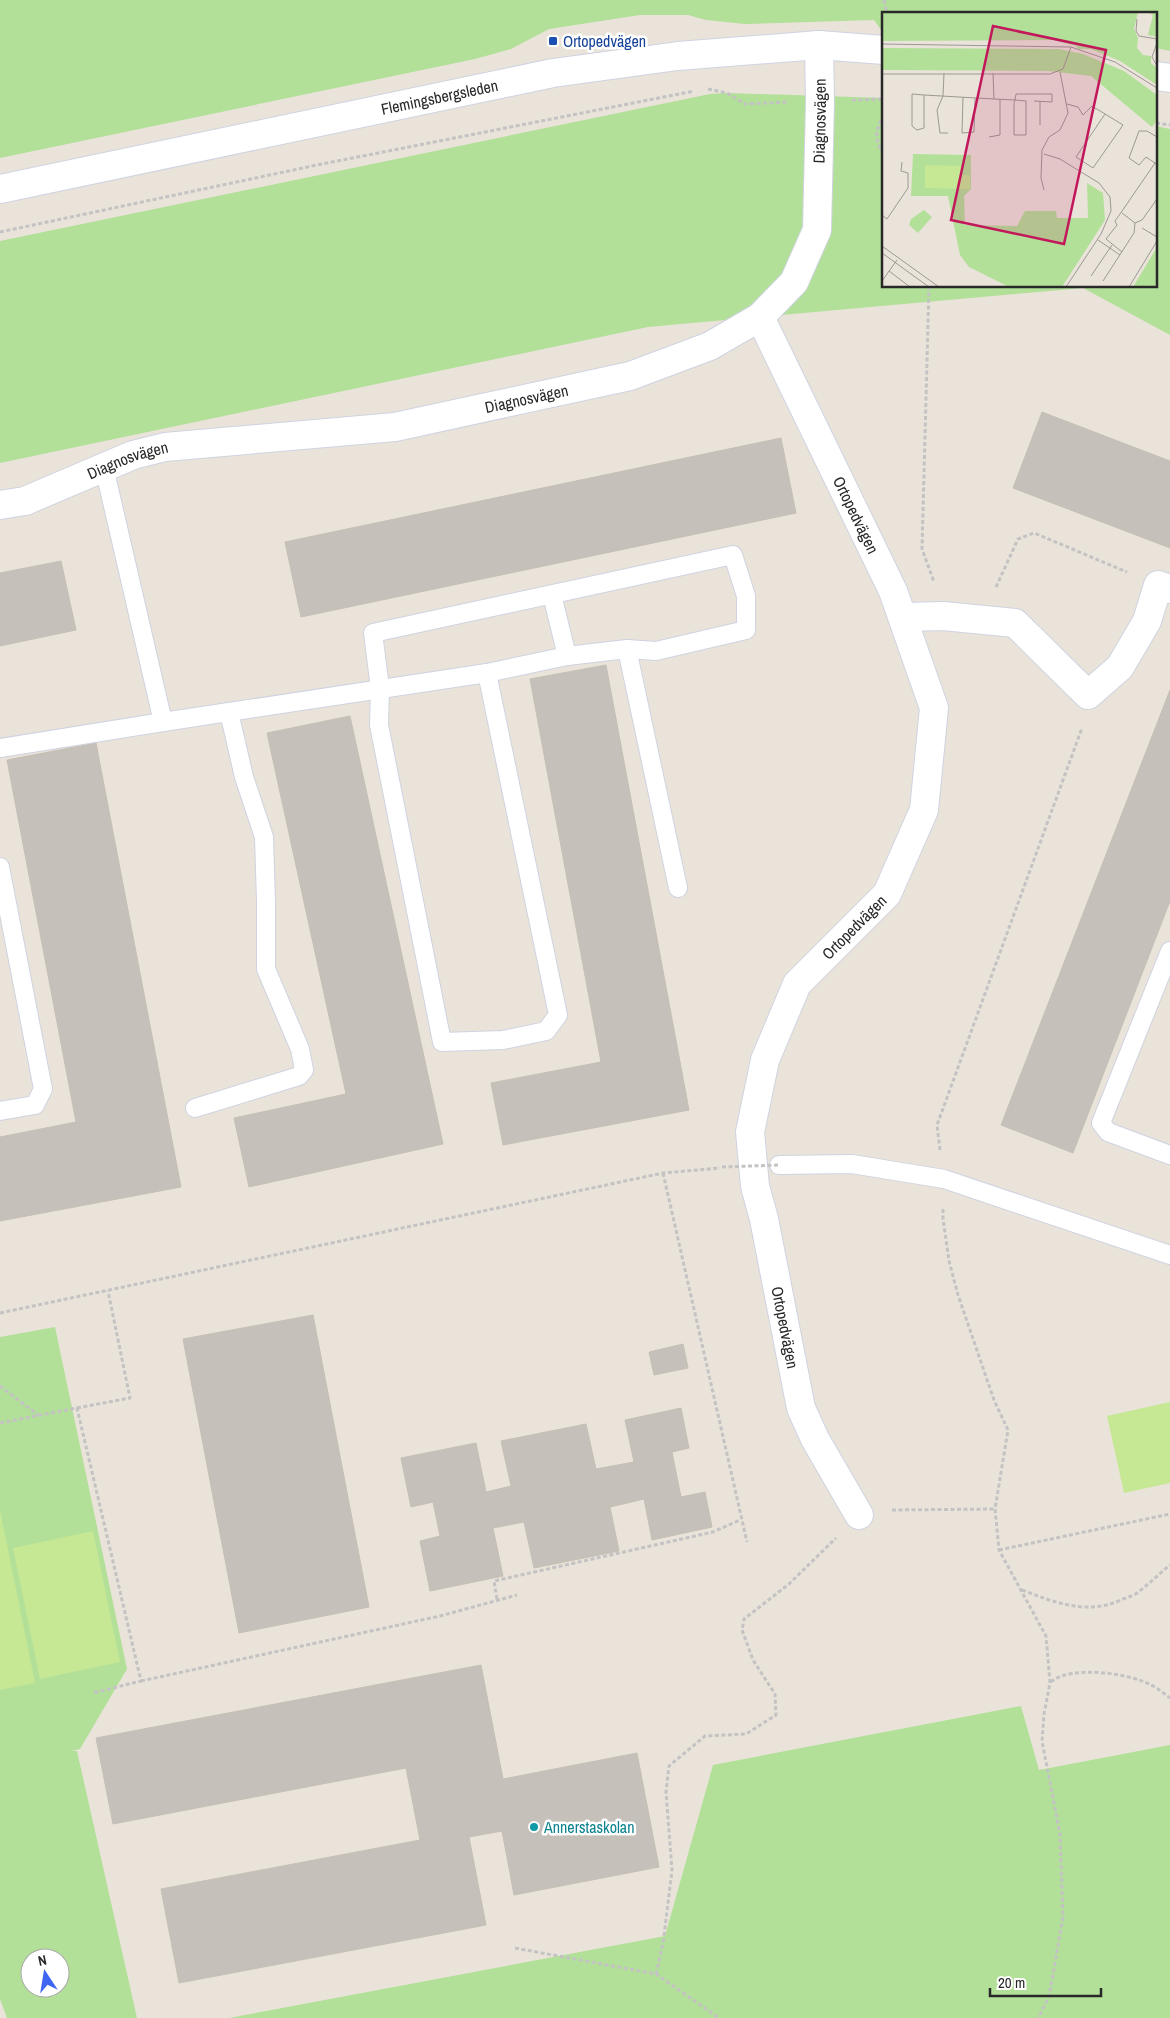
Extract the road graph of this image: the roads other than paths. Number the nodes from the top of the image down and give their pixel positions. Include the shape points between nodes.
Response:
1 (819, 45) junction
2 (882, 50) edge
3 (0, 189) edge
4 (760, 318) junction
5 (104, 467) junction
6 (0, 505) edge
7 (1164, 587) edge
8 (552, 595) junction
9 (904, 617) junction
10 (627, 649) junction
11 (567, 656) junction
12 (487, 673) junction
13 (380, 688) junction
14 (229, 712) junction
15 (163, 722) junction
16 (0, 748) edge
17 (0, 867) edge
18 (678, 888) dead end
19 (1170, 950) edge
20 (195, 1108) dead end
21 (0, 1111) edge
22 (1170, 1155) edge
23 (779, 1165) road end
24 (1170, 1255) edge
25 (859, 1515) road end

1 - 2 street, Flemingsbergsleden
1 - 3 street, Flemingsbergsleden via 678,56 553,73
1 - 4 street, Diagnosvägen via 817,230 794,282
4 - 5 street, Diagnosvägen via 710,346 630,376 395,427 165,447
4 - 9 street, Ortopedvägen
5 - 6 street, Diagnosvägen via 24,500
5 - 15 lane
7 - 9 street via 1120,668 1088,695 1015,623 942,616
8 - 10 lane via 733,555 746,596 746,630 656,651
8 - 11 lane
8 - 13 lane via 373,633
9 - 25 street, Ortopedvägen via 934,708 924,810 888,894 797,984 765,1060 750,1132 755,1186 801,1408
10 - 11 lane
10 - 18 lane
11 - 12 lane
12 - 13 lane
12 - 13 lane via 558,1015 546,1031 503,1040 442,1042 379,725
13 - 14 lane
14 - 15 lane
14 - 20 lane via 244,777 264,837 266,969 300,1049 304,1070 299,1076
15 - 16 lane
17 - 21 lane via 43,1089 34,1105
19 - 22 lane via 1101,1123 1108,1132
23 - 24 lane via 852,1164 944,1179

